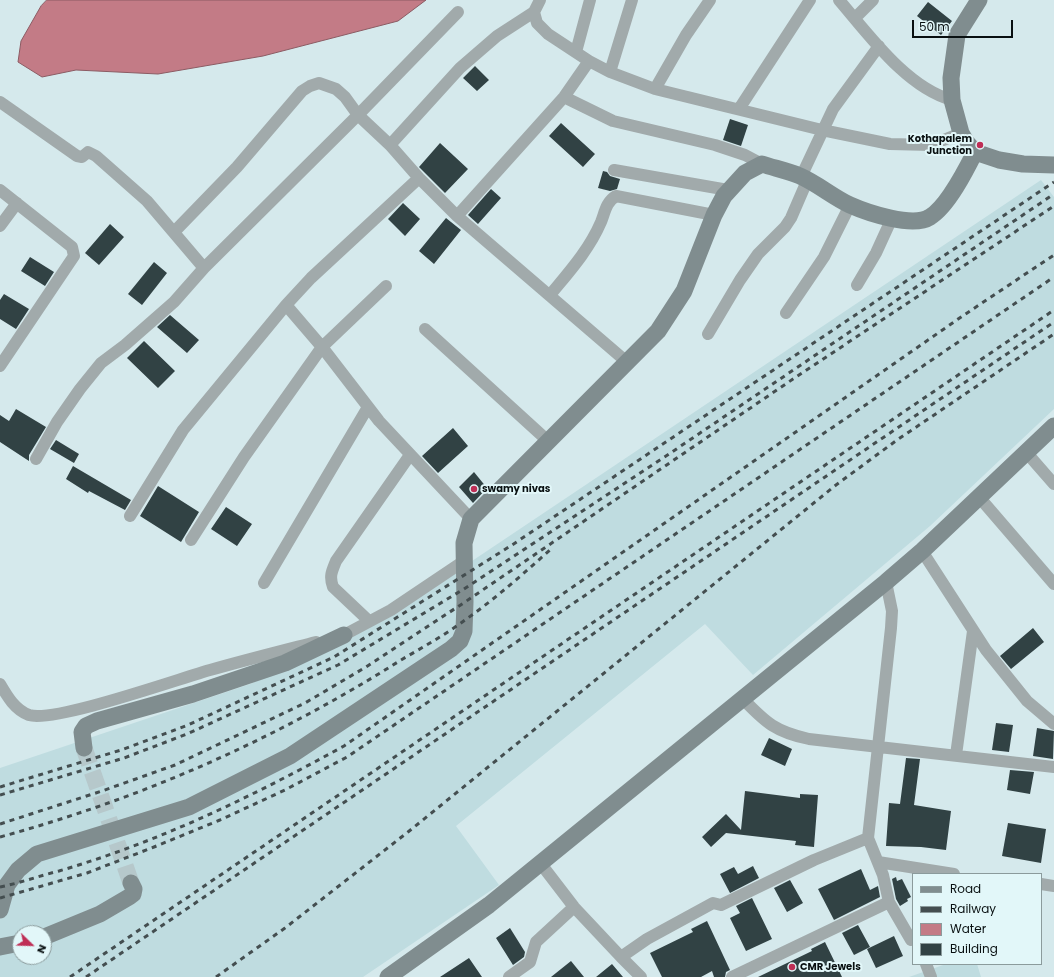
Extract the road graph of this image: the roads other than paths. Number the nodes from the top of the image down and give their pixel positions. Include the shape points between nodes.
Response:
1 (540, 0) edge
2 (590, 0) edge
3 (632, 0) edge
4 (710, 0) edge
5 (810, 0) edge
6 (839, 0) edge
7 (873, 0) edge
8 (979, 0) edge
9 (458, 12) dead end
10 (534, 12) junction
11 (855, 18) junction
12 (880, 46) junction
13 (576, 52) junction
14 (589, 61) junction
15 (610, 72) junction
16 (655, 89) junction
17 (564, 97) junction
18 (952, 100) junction
19 (0, 102) edge
20 (739, 109) junction
21 (358, 115) junction
22 (822, 130) junction
23 (961, 133) junction
24 (390, 145) junction
25 (975, 152) junction
26 (762, 164) junction
27 (1054, 165) edge
28 (614, 170) dead end
29 (419, 178) junction
30 (804, 179) junction
31 (0, 190) edge
32 (728, 190) junction
33 (17, 203) junction
34 (850, 205) junction
35 (714, 215) junction
36 (457, 216) junction
37 (892, 218) junction
38 (0, 226) edge
39 (175, 231) junction
40 (204, 268) junction
41 (856, 285) dead end
42 (386, 286) dead end
43 (550, 295) junction
44 (286, 306) junction
45 (786, 313) dead end
46 (425, 329) dead end
47 (708, 334) dead end
48 (322, 347) junction
49 (628, 363) junction
50 (0, 366) edge
51 (368, 407) junction
52 (1054, 426) edge
53 (548, 441) junction
54 (1026, 452) junction
55 (410, 455) junction
56 (36, 459) dead end
57 (1054, 484) edge
58 (980, 497) junction
59 (130, 516) dead end
60 (471, 519) junction
61 (191, 540) dead end
62 (922, 551) junction
63 (464, 561) junction
64 (886, 582) junction
65 (264, 583) dead end
66 (1054, 584) edge
67 (369, 621) junction
68 (973, 631) junction
69 (344, 635) junction
70 (0, 684) edge
71 (743, 699) junction
72 (1054, 724) edge
73 (878, 746) junction
74 (84, 748) tunnel mouth
75 (956, 756) junction
76 (1054, 767) edge
77 (868, 838) junction
78 (878, 862) junction
79 (541, 864) junction
80 (948, 873) edge
81 (131, 883) tunnel mouth
82 (1042, 884) edge
83 (1054, 886) edge
84 (890, 902) junction
85 (574, 906) junction
86 (0, 910) edge
87 (52, 934) edge
88 (912, 940) edge
89 (12, 945) edge
90 (0, 947) edge
91 (620, 958) junction
92 (926, 965) edge
93 (388, 977) edge
94 (509, 977) edge
95 (640, 977) edge
96 (732, 977) edge
97 (931, 977) edge

1 - 10 street
2 - 13 street
3 - 15 street
4 - 16 street via 686,35
5 - 20 street
6 - 11 street
7 - 11 street
8 - 18 street via 957,35 951,78
9 - 21 street
10 - 13 street via 537,23 548,34
10 - 24 street via 498,36 460,68
11 - 12 street
12 - 18 street via 929,91
12 - 22 street via 846,90
13 - 14 street
14 - 15 street
14 - 17 street
15 - 16 street
16 - 20 street
17 - 26 street via 613,121 715,145
17 - 36 street
18 - 23 street
19 - 39 street via 77,156 82,157 88,152 96,156 147,201
20 - 22 street
21 - 24 street
21 - 39 street via 336,89 318,83 310,86
21 - 40 street
22 - 23 street via 890,144 912,145 932,145
22 - 30 street
23 - 25 street
24 - 29 street
25 - 27 street via 1005,162
25 - 37 street via 962,178 940,208 930,217 916,222
26 - 30 street
26 - 32 street via 745,173
28 - 32 street
29 - 36 street
29 - 44 street via 312,278
30 - 34 street
30 - 47 street via 791,218 758,254
31 - 33 street
32 - 35 street
33 - 38 street
33 - 50 street via 72,247 74,256
34 - 37 street
34 - 45 street via 824,257
35 - 43 street via 616,196 610,200 588,248
35 - 49 street via 675,308 658,331
36 - 43 street
37 - 41 street via 876,253
39 - 40 street
40 - 56 street via 155,320 101,363 57,422
42 - 48 street
43 - 49 street
44 - 48 street
44 - 59 street via 183,430
46 - 53 street
48 - 51 street
48 - 61 street via 244,457
49 - 53 street
51 - 55 street
51 - 65 street
52 - 54 street
53 - 60 street
54 - 57 street
54 - 58 street
55 - 60 street
55 - 67 street via 336,561 331,573 333,587
58 - 62 street
58 - 66 street
60 - 63 street via 464,543
62 - 64 street
62 - 68 street
63 - 67 street via 391,610
63 - 86 street via 464,631 460,641 451,649 290,756 189,807 37,854 18,870 7,886
64 - 71 street
64 - 73 street via 892,611
67 - 69 street
68 - 72 street via 1017,690
68 - 75 street
69 - 70 street via 212,669 80,709 42,716 29,715 17,708
69 - 74 street via 285,663 193,694 97,721 86,726 82,732
71 - 73 street via 776,729 794,736
71 - 79 street
73 - 75 street
73 - 77 street
75 - 76 street
77 - 78 street
77 - 91 street via 814,860 721,905 714,903 647,939
78 - 80 street
78 - 84 street
79 - 85 street
79 - 93 street via 489,905
81 - 87 street via 134,890 129,897 100,914
82 - 83 street
84 - 88 street
84 - 96 street
85 - 91 street
85 - 94 street via 536,942 530,962
89 - 90 street
91 - 95 street
92 - 97 street

